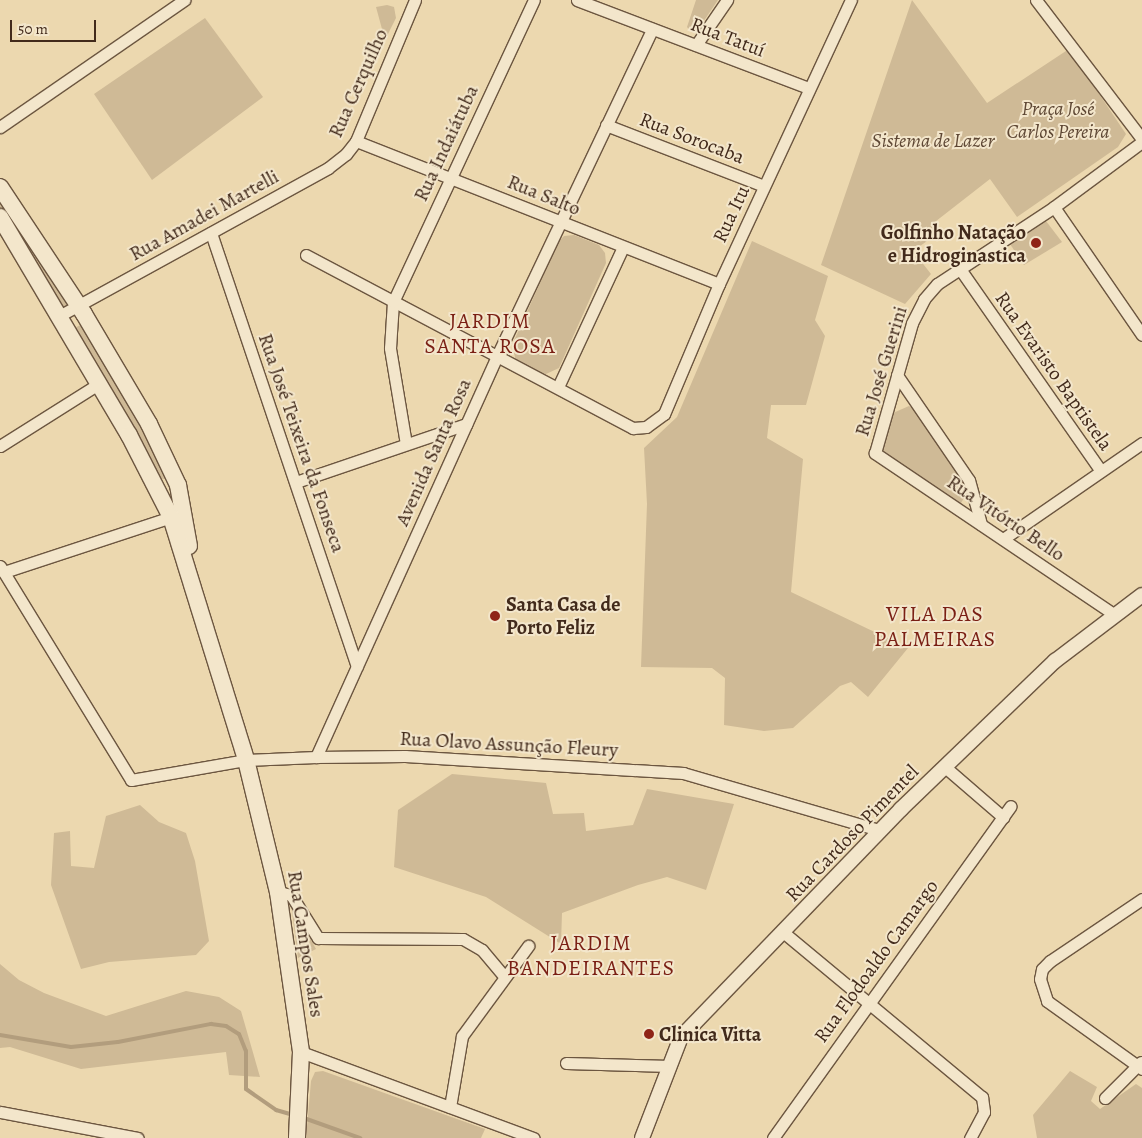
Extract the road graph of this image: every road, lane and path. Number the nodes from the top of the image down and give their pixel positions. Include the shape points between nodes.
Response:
1 (184, 0) edge
2 (406, 0) edge
3 (415, 0) edge
4 (534, 0) edge
5 (576, 0) edge
6 (727, 0) edge
7 (851, 0) edge
8 (1036, 0) edge
9 (408, 17) junction
10 (652, 28) junction
11 (696, 45) junction
12 (809, 88) junction
13 (606, 125) junction
14 (0, 126) edge
15 (356, 141) junction
16 (1142, 141) edge
17 (346, 154) joint
18 (450, 178) junction
19 (764, 186) junction
20 (0, 187) edge
21 (1054, 207) junction
22 (1, 220) edge
23 (560, 222) junction
24 (211, 233) junction
25 (623, 246) junction
26 (306, 254) dead end
27 (960, 268) junction
28 (719, 284) junction
29 (393, 302) junction
30 (78, 306) junction
31 (59, 316) junction
32 (1142, 335) edge
33 (497, 356) junction
34 (897, 375) junction
35 (96, 385) junction
36 (558, 387) junction
37 (466, 424) junction
38 (1142, 443) edge
39 (406, 444) junction
40 (0, 446) edge
41 (875, 453) joint
42 (1101, 471) junction
43 (156, 482) junction
44 (296, 482) junction
45 (178, 485) junction
46 (182, 503) junction
47 (171, 517) junction
48 (981, 524) junction
49 (1003, 539) junction
50 (190, 552) junction
51 (2, 569) edge
52 (1142, 595) edge
53 (197, 603) junction
54 (1115, 615) junction
55 (357, 666) junction
56 (316, 757) junction
57 (246, 760) junction
58 (945, 767) junction
59 (1011, 806) dead end
60 (1003, 817) junction
61 (879, 830) junction
62 (278, 892) junction
63 (1142, 899) edge
64 (783, 932) junction
65 (528, 946) dead end
66 (505, 977) junction
67 (869, 1004) junction
68 (301, 1052) junction
69 (566, 1063) dead end
70 (1140, 1065) edge
71 (670, 1066) junction
72 (1105, 1098) dead end
73 (450, 1107) junction
74 (0, 1112) edge
75 (298, 1133) edge
76 (138, 1138) edge
77 (534, 1138) edge
78 (642, 1138) edge
79 (773, 1138) edge
80 (970, 1138) edge

1 - 14 street
2 - 9 street
3 - 9 street, Rua Cerquilho
4 - 18 street, Rua Indaiátuba
5 - 10 street, Rua Tatuí
6 - 11 street
7 - 12 street, Rua Itu
8 - 16 street
9 - 15 street, Rua Cerquilho
10 - 11 street, Rua Tatuí
10 - 13 street, Avenida Santa Rosa
11 - 12 street, Rua Tatuí
12 - 19 street, Rua Itu
13 - 19 street, Rua Sorocaba
13 - 23 street, Avenida Santa Rosa
15 - 17 street, Rua Cerquilho
15 - 18 street, Rua Salto
16 - 21 street, Rua José Guerini
17 - 24 street, Rua Amadei Martelli via 328,168
18 - 23 street, Rua Salto
18 - 29 street, Rua Indaiátuba
19 - 28 street, Rua Itu
20 - 30 main road
21 - 27 street, Rua José Guerini
21 - 32 street
22 - 31 main road
23 - 25 street, Rua Salto
23 - 33 street, Avenida Santa Rosa
24 - 30 street, Rua Amadei Martelli
24 - 44 street, Rua José Teixeira da Fonseca
25 - 28 street, Rua Salto
25 - 36 street
26 - 29 street
27 - 34 street, Rua José Guerini via 937,284 924,299 912,323
27 - 42 street, Rua Evaristo Baptistela
28 - 36 street, Rua Itu via 664,414 646,428 634,428
29 - 33 street
29 - 39 street via 390,348
30 - 31 street, Rua Amadei Martelli
30 - 45 main road via 149,424
31 - 35 main road
33 - 36 street
33 - 37 street, Avenida Santa Rosa
34 - 41 street, Rua José Guerini
34 - 48 street via 965,472 975,494
35 - 40 street
35 - 43 main road
37 - 39 street
37 - 55 street, Avenida Santa Rosa
38 - 42 street
39 - 44 street
41 - 48 street, Rua Vitório Bello
42 - 49 street
43 - 45 main road via 165,487
43 - 47 main road
44 - 55 street, Rua José Teixeira da Fonseca
45 - 46 main road
46 - 47 main road
46 - 50 main road
47 - 50 main road via 181,528
47 - 51 street
47 - 53 main road
48 - 49 street, Rua Vitório Bello
49 - 54 street, Rua Vitório Bello
50 - 53 main road
51 - 57 street, Rua Olavo Assunção Fleury via 131,780
52 - 54 street, Rua Cardoso Pimentel
53 - 57 main road, Rua Campos Sales
54 - 58 street, Rua Cardoso Pimentel via 1055,661
55 - 56 street, Avenida Santa Rosa
56 - 57 street, Rua Olavo Assunção Fleury
56 - 61 street, Rua Olavo Assunção Fleury via 405,756 683,773
57 - 62 main road, Rua Campos Sales
58 - 60 street
58 - 61 street, Rua Cardoso Pimentel
59 - 60 street, Rua Flodoaldo Camargo
60 - 67 street, Rua Flodoaldo Camargo
61 - 64 street, Rua Cardoso Pimentel
62 - 66 street via 291,896 318,938 463,939 482,950
62 - 68 main road, Rua Campos Sales
63 - 70 street via 1050,961 1042,969 1040,979 1047,1000
64 - 67 street
64 - 71 street, Rua Cardoso Pimentel via 681,1037
65 - 66 street
66 - 73 street via 462,1036
67 - 79 street, Rua Flodoaldo Camargo
67 - 80 street via 982,1097 984,1112
68 - 73 street
68 - 75 main road, Rua Campos Sales
69 - 71 street
70 - 72 street
71 - 78 street, Rua Cardoso Pimentel
73 - 77 street
74 - 76 street

